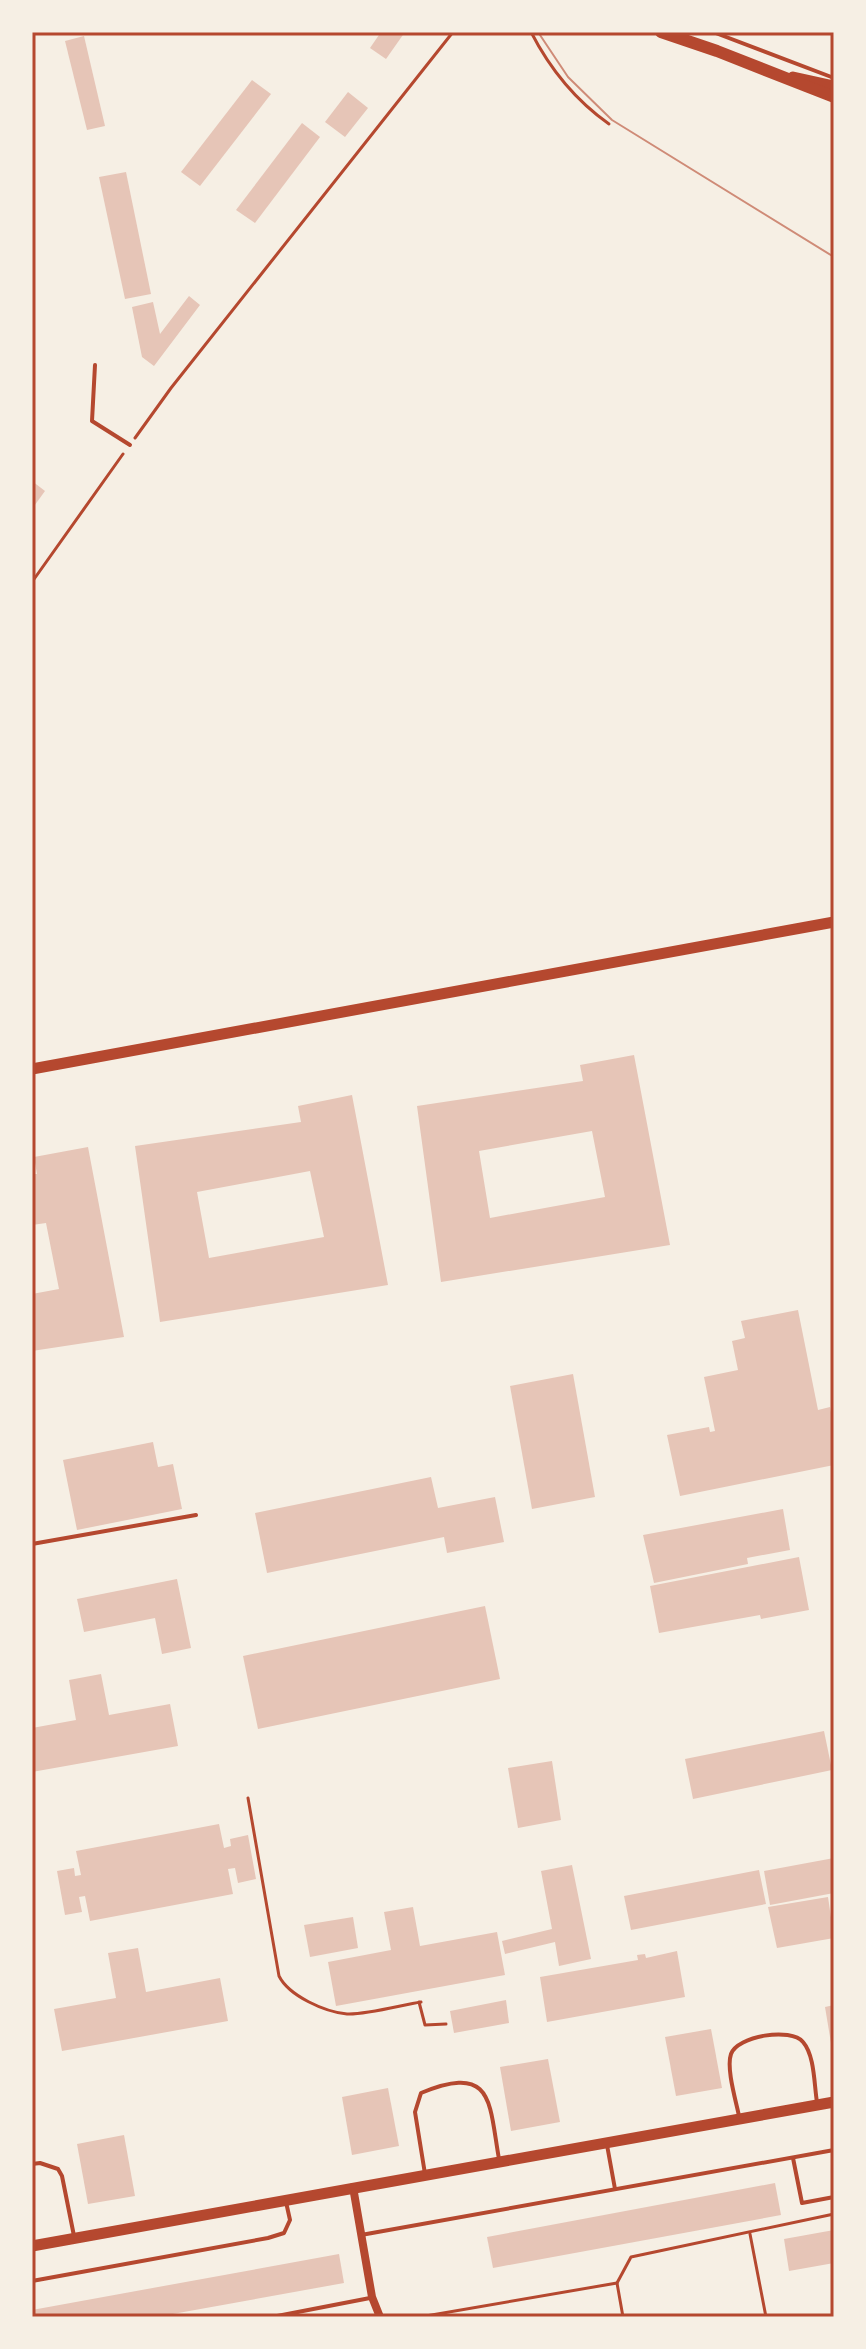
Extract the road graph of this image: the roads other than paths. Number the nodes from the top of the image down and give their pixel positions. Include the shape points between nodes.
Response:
1 (661, 32) edge
2 (713, 32) edge
3 (777, 74) junction
4 (834, 78) edge
5 (834, 86) edge
6 (834, 97) edge
7 (95, 365) dead end
8 (130, 445) road end
9 (834, 922) edge
10 (32, 1069) edge
11 (196, 1515) dead end
12 (32, 1544) edge
13 (834, 2102) edge
14 (818, 2105) junction
15 (739, 2119) junction
16 (606, 2142) junction
17 (834, 2150) edge
18 (793, 2157) junction
19 (499, 2161) junction
20 (32, 2164) edge
21 (425, 2174) junction
22 (353, 2187) junction
23 (615, 2189) junction
24 (834, 2197) edge
25 (286, 2199) junction
26 (361, 2235) junction
27 (74, 2238) junction
28 (32, 2246) edge
29 (32, 2281) edge
30 (372, 2297) junction
31 (272, 2317) edge
32 (380, 2317) edge

1 - 3 main road
2 - 4 lane
3 - 5 street
3 - 6 main road
7 - 8 lane via 92,421
9 - 10 street
11 - 12 lane
13 - 14 street
14 - 15 street
14 - 15 lane via 803,2041 793,2034 749,2039 731,2053
15 - 16 street
16 - 19 street
16 - 23 lane
17 - 18 lane
18 - 23 lane
18 - 24 lane via 802,2203
19 - 21 street
19 - 21 lane via 483,2090 465,2083 430,2089 421,2093 415,2112
20 - 27 lane via 58,2169 62,2176
21 - 22 street
22 - 25 street
22 - 26 street
23 - 26 lane
25 - 27 street
25 - 29 lane via 290,2220 284,2233
26 - 30 street
27 - 28 street
30 - 31 lane
30 - 32 street

